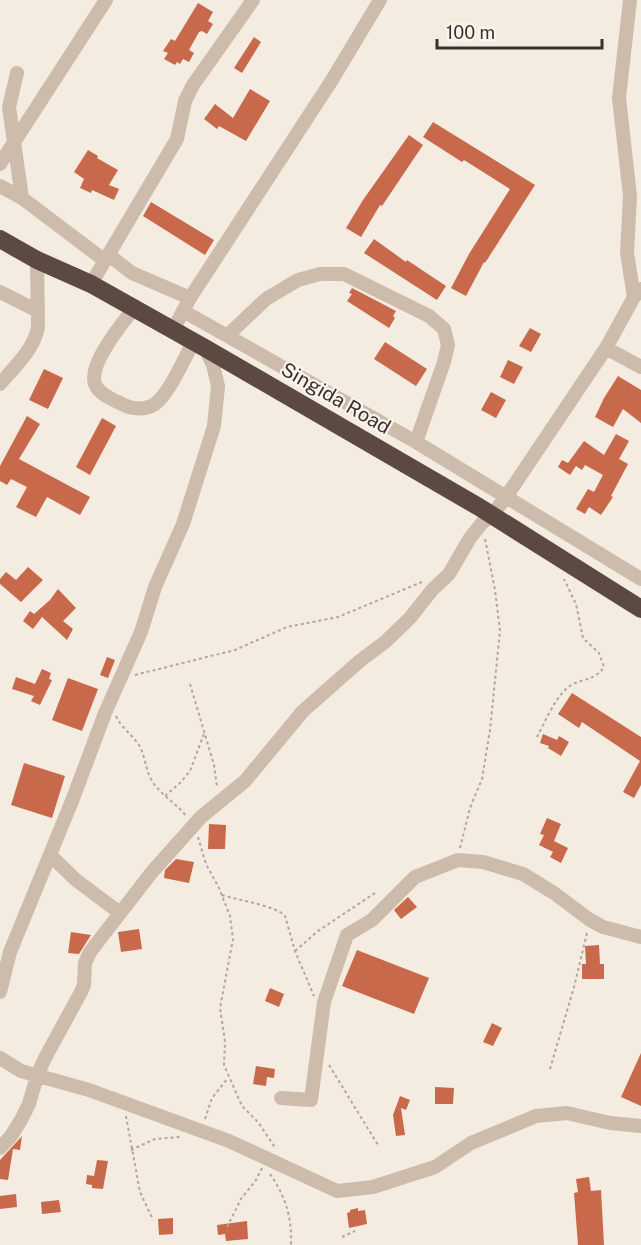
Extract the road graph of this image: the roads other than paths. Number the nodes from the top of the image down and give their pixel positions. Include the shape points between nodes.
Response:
1 (106, 0) edge
2 (253, 0) edge
3 (380, 0) edge
4 (630, 0) edge
5 (627, 37) junction
6 (641, 43) edge
7 (16, 73) dead end
8 (15, 144) junction
9 (0, 164) edge
10 (0, 186) edge
11 (22, 198) junction
12 (0, 240) edge
13 (107, 258) junction
14 (37, 260) junction
15 (91, 284) junction
16 (0, 292) edge
17 (638, 293) edge
18 (187, 304) junction
19 (134, 308) junction
20 (38, 311) junction
21 (173, 330) junction
22 (228, 336) junction
23 (200, 345) junction
24 (606, 348) junction
25 (641, 367) edge
26 (0, 384) edge
27 (416, 442) junction
28 (506, 497) junction
29 (487, 519) junction
30 (641, 579) edge
31 (641, 609) edge
32 (50, 855) junction
33 (120, 913) junction
34 (641, 937) edge
35 (0, 992) edge
36 (0, 1058) edge
37 (37, 1076) junction
38 (281, 1098) dead end
39 (641, 1126) edge
40 (0, 1148) edge

1 - 8 street
2 - 13 street via 193,85 185,101 177,139
3 - 18 street
4 - 5 street
5 - 6 street
5 - 17 street via 619,108 630,196 627,253
7 - 8 street via 9,107
8 - 9 street
8 - 11 street
10 - 11 street
11 - 13 street
12 - 14 highway, Singida Road
13 - 15 street
13 - 18 street
14 - 15 highway, Singida Road
14 - 20 street
15 - 19 highway, Singida Road
16 - 20 street
17 - 24 street
18 - 21 street
18 - 22 street
19 - 21 highway, Singida Road
19 - 23 street via 104,351 94,373 95,385 104,395 140,409 155,404
20 - 26 street via 36,337
21 - 23 highway, Singida Road
22 - 27 street
22 - 27 street via 266,299 298,280 320,274 344,274 429,316 444,329 448,345
23 - 29 highway, Singida Road
23 - 32 street via 213,365 218,386 214,426 183,524
24 - 25 street
24 - 28 street
27 - 28 street
28 - 29 street
28 - 30 street
29 - 31 highway, Singida Road
29 - 33 street via 470,538 446,578 414,613 303,711 245,781 194,825
32 - 33 street
32 - 35 street via 10,952
33 - 37 street via 87,958 84,985
34 - 38 street via 603,927 523,874 483,862 458,860 415,877 372,920 347,935 324,1002 311,1100
36 - 37 street
37 - 39 street via 89,1089 205,1132 337,1191 373,1187 435,1167 471,1143 536,1116 567,1113 610,1124
37 - 40 street via 29,1104

